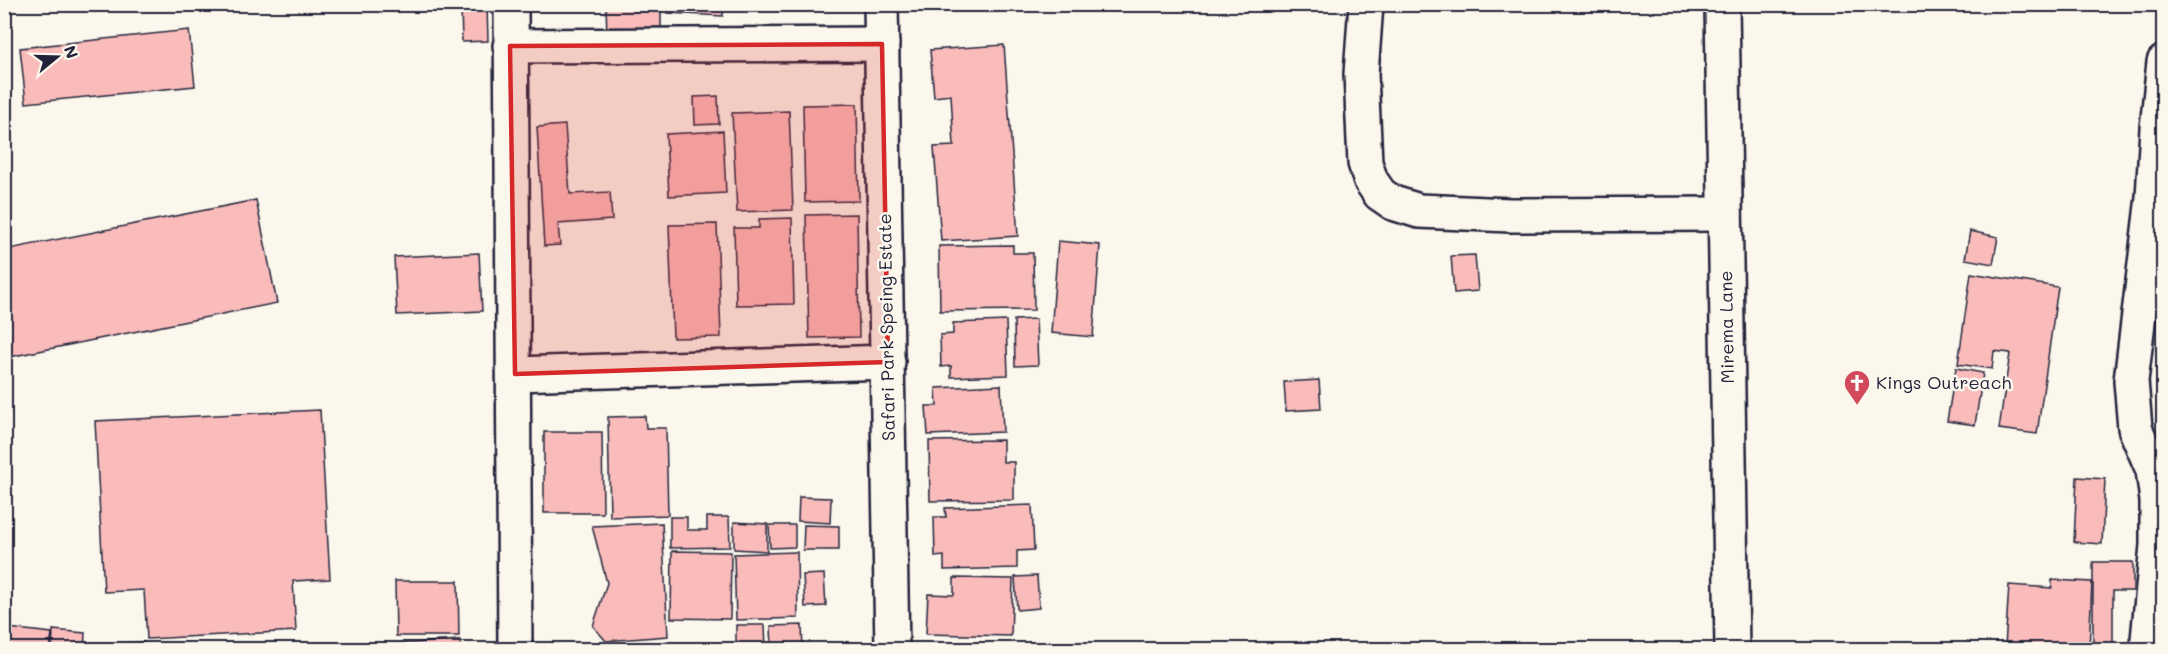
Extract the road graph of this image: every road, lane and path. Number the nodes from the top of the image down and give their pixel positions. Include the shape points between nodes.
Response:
1 (511, 4) edge
2 (881, 4) edge
3 (1366, 4) edge
4 (1722, 4) edge
5 (882, 44) junction
6 (510, 46) junction
7 (2163, 62) edge
8 (1725, 214) junction
9 (888, 362) junction
10 (515, 374) junction
11 (2160, 545) edge
12 (515, 650) edge
13 (892, 650) edge
14 (1732, 650) edge
15 (2147, 650) edge

1 - 6 street
2 - 5 street, Safari Park Speing Estate
3 - 8 street via 1361,74 1365,163 1380,194 1419,211 1510,215
4 - 8 street, Mirema Lane
5 - 6 street
5 - 9 street, Safari Park Speing Estate
6 - 10 street
7 - 11 street via 2153,197 2131,381 2135,428 2153,470
8 - 14 street, Mirema Lane
9 - 10 street
9 - 13 street, Safari Park Speing Estate
10 - 12 street
11 - 15 street

